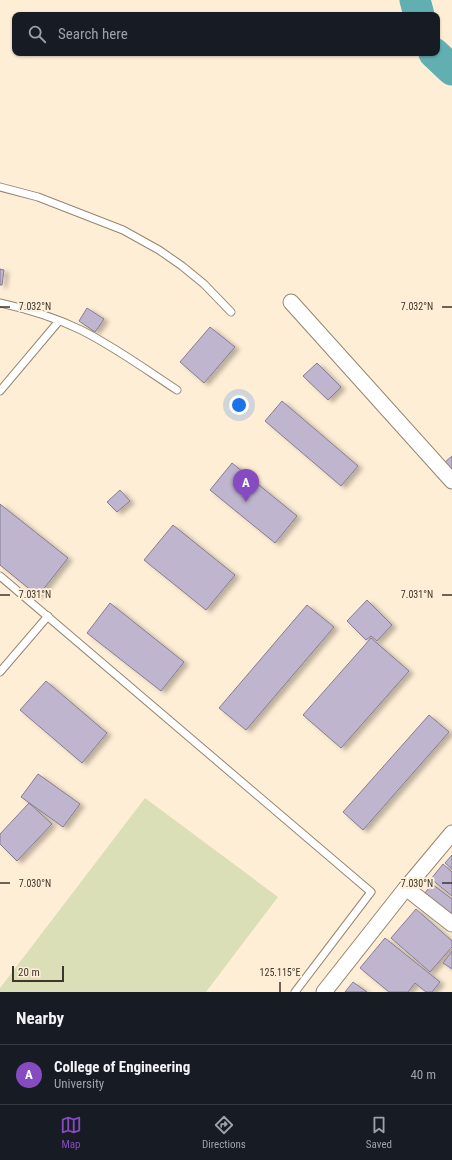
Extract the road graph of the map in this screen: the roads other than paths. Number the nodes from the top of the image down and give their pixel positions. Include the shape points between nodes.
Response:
1 (0, 186) edge
2 (291, 302) dead end
3 (0, 303) edge
4 (230, 312) dead end
5 (59, 321) junction
6 (177, 390) dead end
7 (0, 391) edge
8 (452, 481) edge
9 (0, 576) edge
10 (48, 616) junction
11 (0, 672) edge
12 (452, 833) edge
13 (406, 888) junction
14 (452, 924) edge
15 (295, 992) edge
16 (324, 992) edge

1 - 4 lane via 38,197 123,230 182,266 204,284
2 - 8 street
3 - 5 lane
5 - 6 lane via 97,338
5 - 7 lane
9 - 10 lane
10 - 11 lane
10 - 15 lane via 371,892
12 - 13 street
13 - 14 street
13 - 16 street

